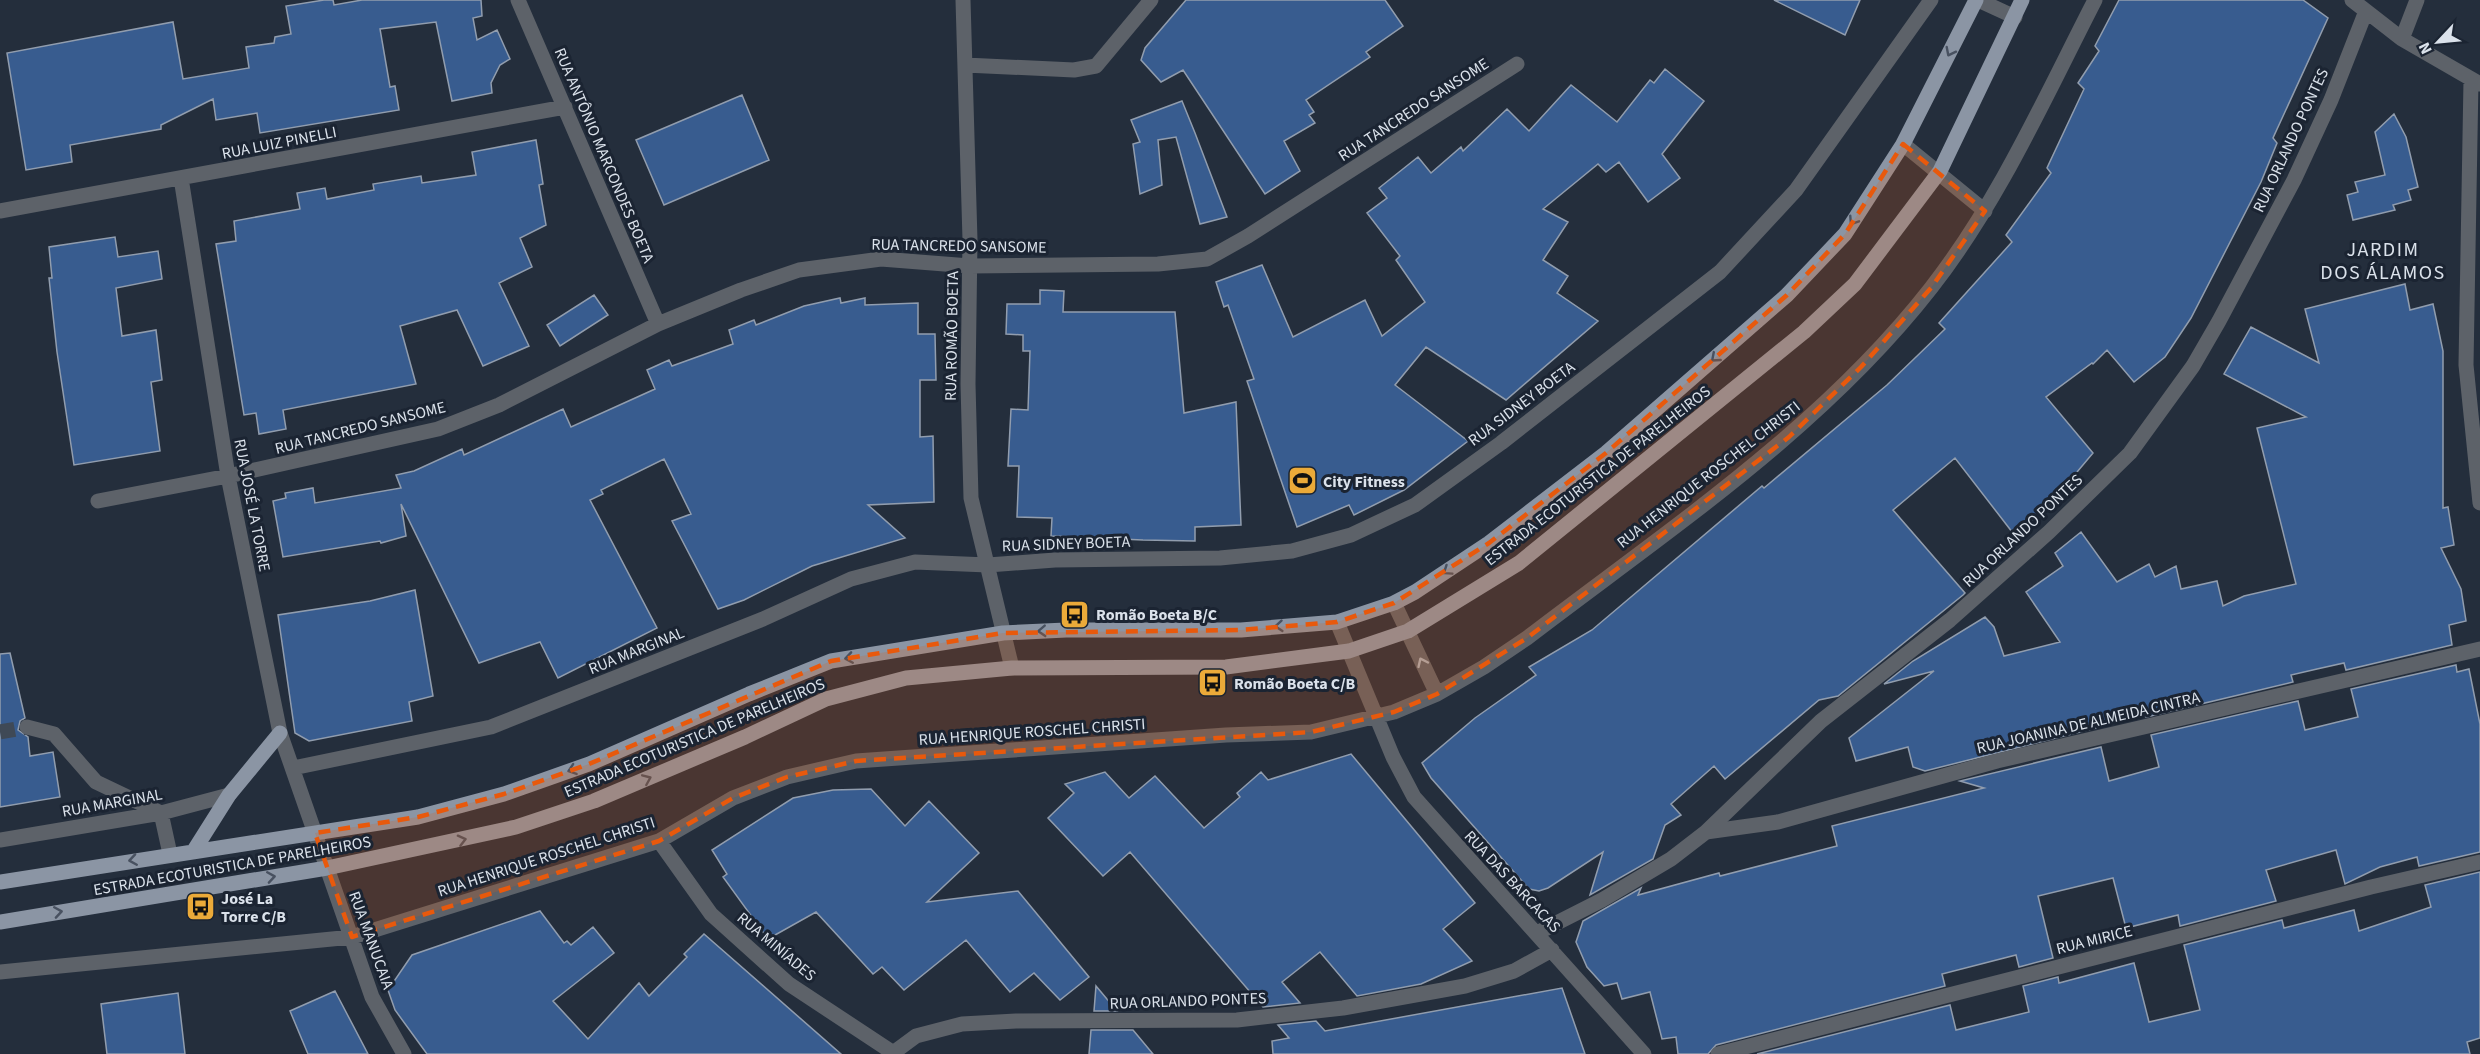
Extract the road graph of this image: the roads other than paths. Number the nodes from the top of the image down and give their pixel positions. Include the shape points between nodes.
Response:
1 (518, 0) edge
2 (963, 0) edge
3 (1151, 0) edge
4 (1931, 0) edge
5 (1977, 0) edge
6 (2022, 0) edge
7 (2095, 0) edge
8 (2352, 0) edge
9 (2417, 0) edge
10 (2366, 11) junction
11 (2014, 17) junction
12 (2402, 39) junction
13 (1517, 64) dead end
14 (965, 65) junction
15 (2475, 82) edge
16 (565, 107) junction
17 (1904, 144) junction
18 (1940, 171) junction
19 (181, 178) junction
20 (0, 212) edge
21 (1985, 212) junction
22 (970, 266) junction
23 (658, 324) junction
24 (228, 476) junction
25 (98, 501) dead end
26 (2480, 503) edge
27 (988, 565) junction
28 (1395, 603) junction
29 (1337, 622) junction
30 (1408, 631) junction
31 (1003, 633) junction
32 (2480, 649) edge
33 (1349, 651) junction
34 (1012, 668) junction
35 (1437, 694) junction
36 (1378, 717) junction
37 (27, 727) tunnel mouth
38 (280, 733) junction
39 (293, 768) junction
40 (229, 795) junction
41 (161, 813) junction
42 (1706, 832) junction
43 (315, 833) junction
44 (0, 840) edge
45 (659, 841) junction
46 (194, 852) junction
47 (170, 854) junction
48 (2480, 862) edge
49 (327, 868) junction
50 (0, 882) edge
51 (0, 922) edge
52 (1537, 933) junction
53 (352, 937) junction
54 (1552, 950) junction
55 (0, 972) edge
56 (404, 1054) edge
57 (894, 1054) edge
58 (1644, 1054) edge
59 (1718, 1054) edge

1 - 16 street, RUA ANTÔNIO MARCONDES BOETA
2 - 14 street, RUA ROMÃO BOETA
3 - 14 street via 1096,66 1074,70
4 - 27 street, RUA SIDNEY BOETA via 1796,190 1720,272 1415,505 1351,535 1292,551 1220,558
5 - 11 street
5 -> 17 main road, ESTRADA ECOTURISTICA DE PARELHEIROS
6 - 11 main road, ESTRADA ECOTURISTICA DE PARELHEIROS
7 - 21 street, RUA HENRIQUE ROSCHEL CHRISTI
8 - 10 street
9 - 12 street
10 - 12 street
10 - 42 street, RUA ORLANDO PONTES via 2308,150 2219,321 2193,366 2130,453 1950,620 1821,721
11 - 18 main road, ESTRADA ECOTURISTICA DE PARELHEIROS
12 - 15 street
13 - 22 street, RUA TANCREDO SANSOME via 1208,259 1158,264
14 - 22 street, RUA ROMÃO BOETA
15 - 26 street via 2466,365
16 - 19 street, RUA LUIZ PINELLI
16 - 23 street, RUA ANTÔNIO MARCONDES BOETA
17 - 18 street
17 -> 28 main road, ESTRADA ECOTURISTICA DE PARELHEIROS via 1845,234 1787,295 1606,453 1489,543
18 - 21 street
18 - 30 main road, ESTRADA ECOTURISTICA DE PARELHEIROS via 1855,284 1804,332 1519,563
19 - 20 street, RUA LUIZ PINELLI
19 - 24 street, RUA JOSÉ LA TORRE
21 - 35 street, RUA HENRIQUE ROSCHEL CHRISTI via 1931,288 1862,367 1789,436 1527,638
22 - 23 street, RUA TANCREDO SANSOME via 880,259 800,270
22 - 27 street, RUA ROMÃO BOETA via 971,498
23 - 24 street, RUA TANCREDO SANSOME via 499,405 438,429
24 - 25 street, RUA TANCREDO SANSOME
24 - 38 street, RUA JOSÉ LA TORRE
27 - 31 street, RUA ROMÃO BOETA
27 - 39 street, RUA MARGINAL via 915,562 852,579 763,619 491,728
28 - 29 main road, ESTRADA ECOTURISTICA DE PARELHEIROS
28 - 30 street
29 -> 31 main road, ESTRADA ECOTURISTICA DE PARELHEIROS via 1241,630
29 - 33 street
30 - 33 main road, ESTRADA ECOTURISTICA DE PARELHEIROS
35 -> 30 street
31 - 34 street, RUA ROMÃO BOETA
31 -> 43 main road, ESTRADA ECOTURISTICA DE PARELHEIROS via 831,661 589,764 504,794 418,817
32 - 42 street, RUA JOANINA DE ALMEIDA CINTRA via 1997,761 1778,822
33 - 34 main road, ESTRADA ECOTURISTICA DE PARELHEIROS via 1226,667
33 - 36 street
49 -> 34 main road, ESTRADA ECOTURISTICA DE PARELHEIROS via 516,827 594,801 745,738 826,699 906,678
35 - 36 street, RUA HENRIQUE ROSCHEL CHRISTI
36 - 45 street, RUA HENRIQUE ROSCHEL CHRISTI via 1311,732 856,761 787,777 733,798
36 - 52 street, RUA DAS BARCACAS via 1414,797
37 - 41 street via 54,734 96,782
38 - 39 street, RUA JOSÉ LA TORRE
38 - 40 main road
39 - 43 street, RUA JOSÉ LA TORRE
40 - 41 street, RUA MARGINAL
40 - 46 main road
41 - 44 street, RUA MARGINAL
41 - 47 street
42 - 52 street, RUA ORLANDO PONTES via 1671,859
43 - 46 main road, ESTRADA ECOTURISTICA DE PARELHEIROS
43 - 49 street, RUA MANUCAIA
45 - 53 street, RUA HENRIQUE ROSCHEL CHRISTI
45 - 57 street, RUA MINÍADES via 711,914 789,984
46 - 47 main road, ESTRADA ECOTURISTICA DE PARELHEIROS
47 -> 50 main road, ESTRADA ECOTURISTICA DE PARELHEIROS
48 - 59 street, RUA MIRICE
51 -> 49 main road, ESTRADA ECOTURISTICA DE PARELHEIROS
49 - 53 street, RUA MANUCAIA
52 - 54 street, RUA DAS BARCACAS
53 - 55 street, RUA HENRIQUE ROSCHEL CHRISTI
53 - 56 street, RUA MANUCAIA via 372,997
54 - 57 street, RUA ORLANDO PONTES via 1514,971 1465,986 1343,1008 1237,1020 962,1024 916,1036
54 - 58 street, RUA DAS BARCACAS

